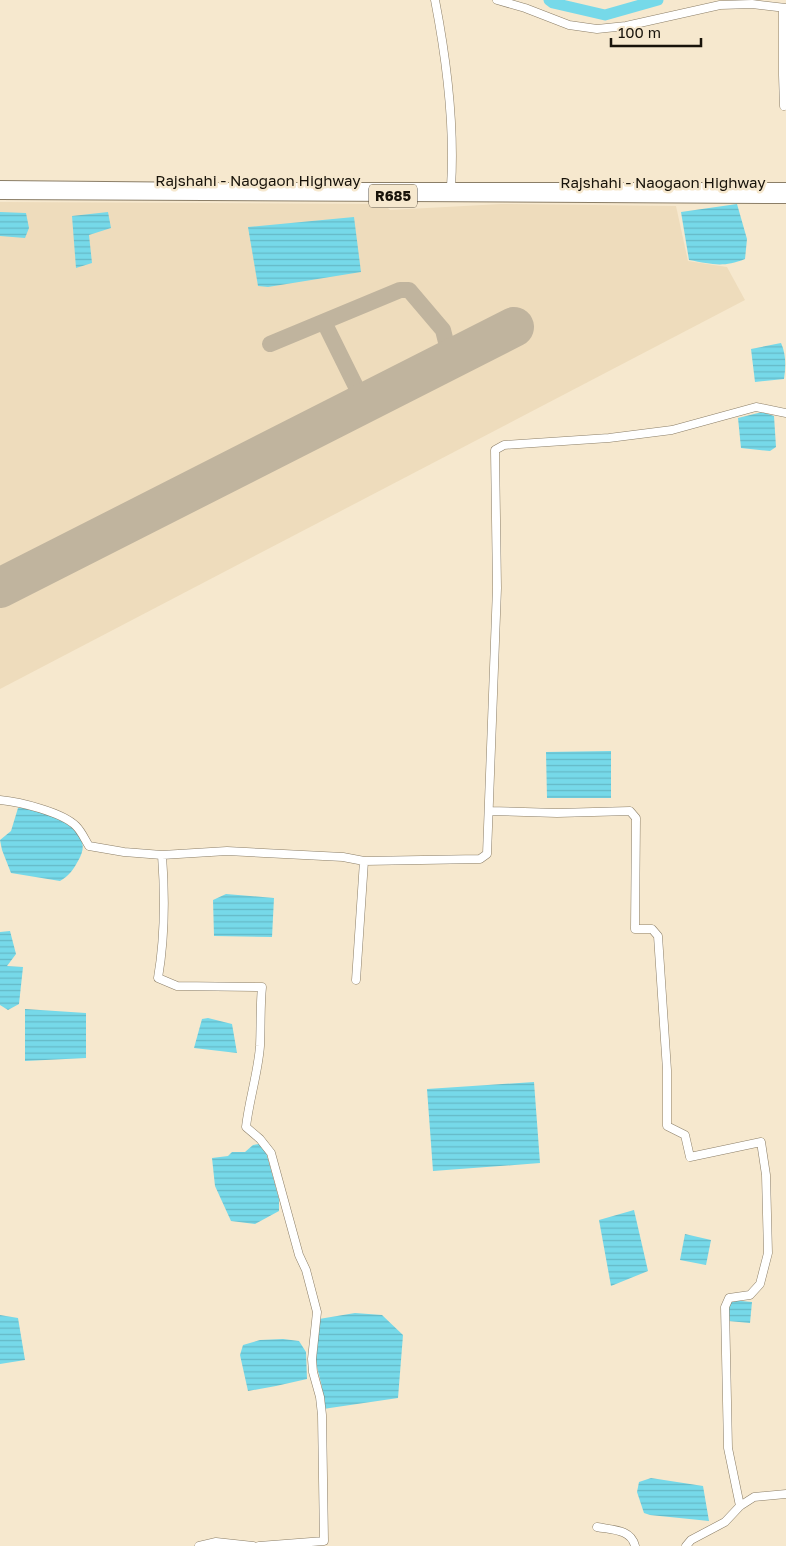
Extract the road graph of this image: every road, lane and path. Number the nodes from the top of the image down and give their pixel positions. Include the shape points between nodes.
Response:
1 (435, 0) edge
2 (497, 0) edge
3 (785, 8) edge
4 (784, 106) dead end
5 (0, 186) edge
6 (451, 187) junction
7 (786, 188) edge
8 (471, 192) junction
9 (0, 194) edge
10 (786, 198) edge
11 (786, 413) edge
12 (0, 800) edge
13 (489, 811) junction
14 (162, 855) junction
15 (364, 861) junction
16 (356, 980) dead end
17 (786, 1494) edge
18 (740, 1506) junction
19 (597, 1527) dead end
20 (199, 1546) edge
21 (253, 1546) edge
22 (259, 1546) edge
23 (635, 1546) edge
24 (686, 1546) edge

1 - 6 street via 449,90 453,154
2 - 3 street via 569,24 597,29 626,26 720,5
3 - 4 street
5 - 6 main road, Rajshahi - Naogaon Highway / R685
6 - 8 main road, Rajshahi - Naogaon Highway / R685
7 - 8 main road, Rajshahi - Naogaon Highway / R685
8 - 9 main road, Rajshahi - Naogaon Highway / R685 via 211,196
8 - 10 main road, Rajshahi - Naogaon Highway / R685 via 644,199
11 - 13 street via 756,407 672,430 504,445 495,450 497,588
12 - 14 street via 26,803 63,818 76,826 89,846
13 - 15 street via 487,854 480,859
13 - 18 street via 630,811 636,818 635,929 652,929 658,936 667,1070 667,1126 686,1135 690,1157 761,1142 766,1175 768,1254 760,1284 750,1295 729,1298 724,1307 728,1448
14 - 15 street via 236,851
14 - 22 street via 164,886 158,978 177,986 262,987 260,1046 246,1127 271,1153 316,1312 312,1365 322,1415 324,1541
15 - 16 street
17 - 18 street via 754,1497
18 - 24 street via 725,1522
19 - 23 street via 622,1531 630,1536
20 - 21 street via 216,1542

